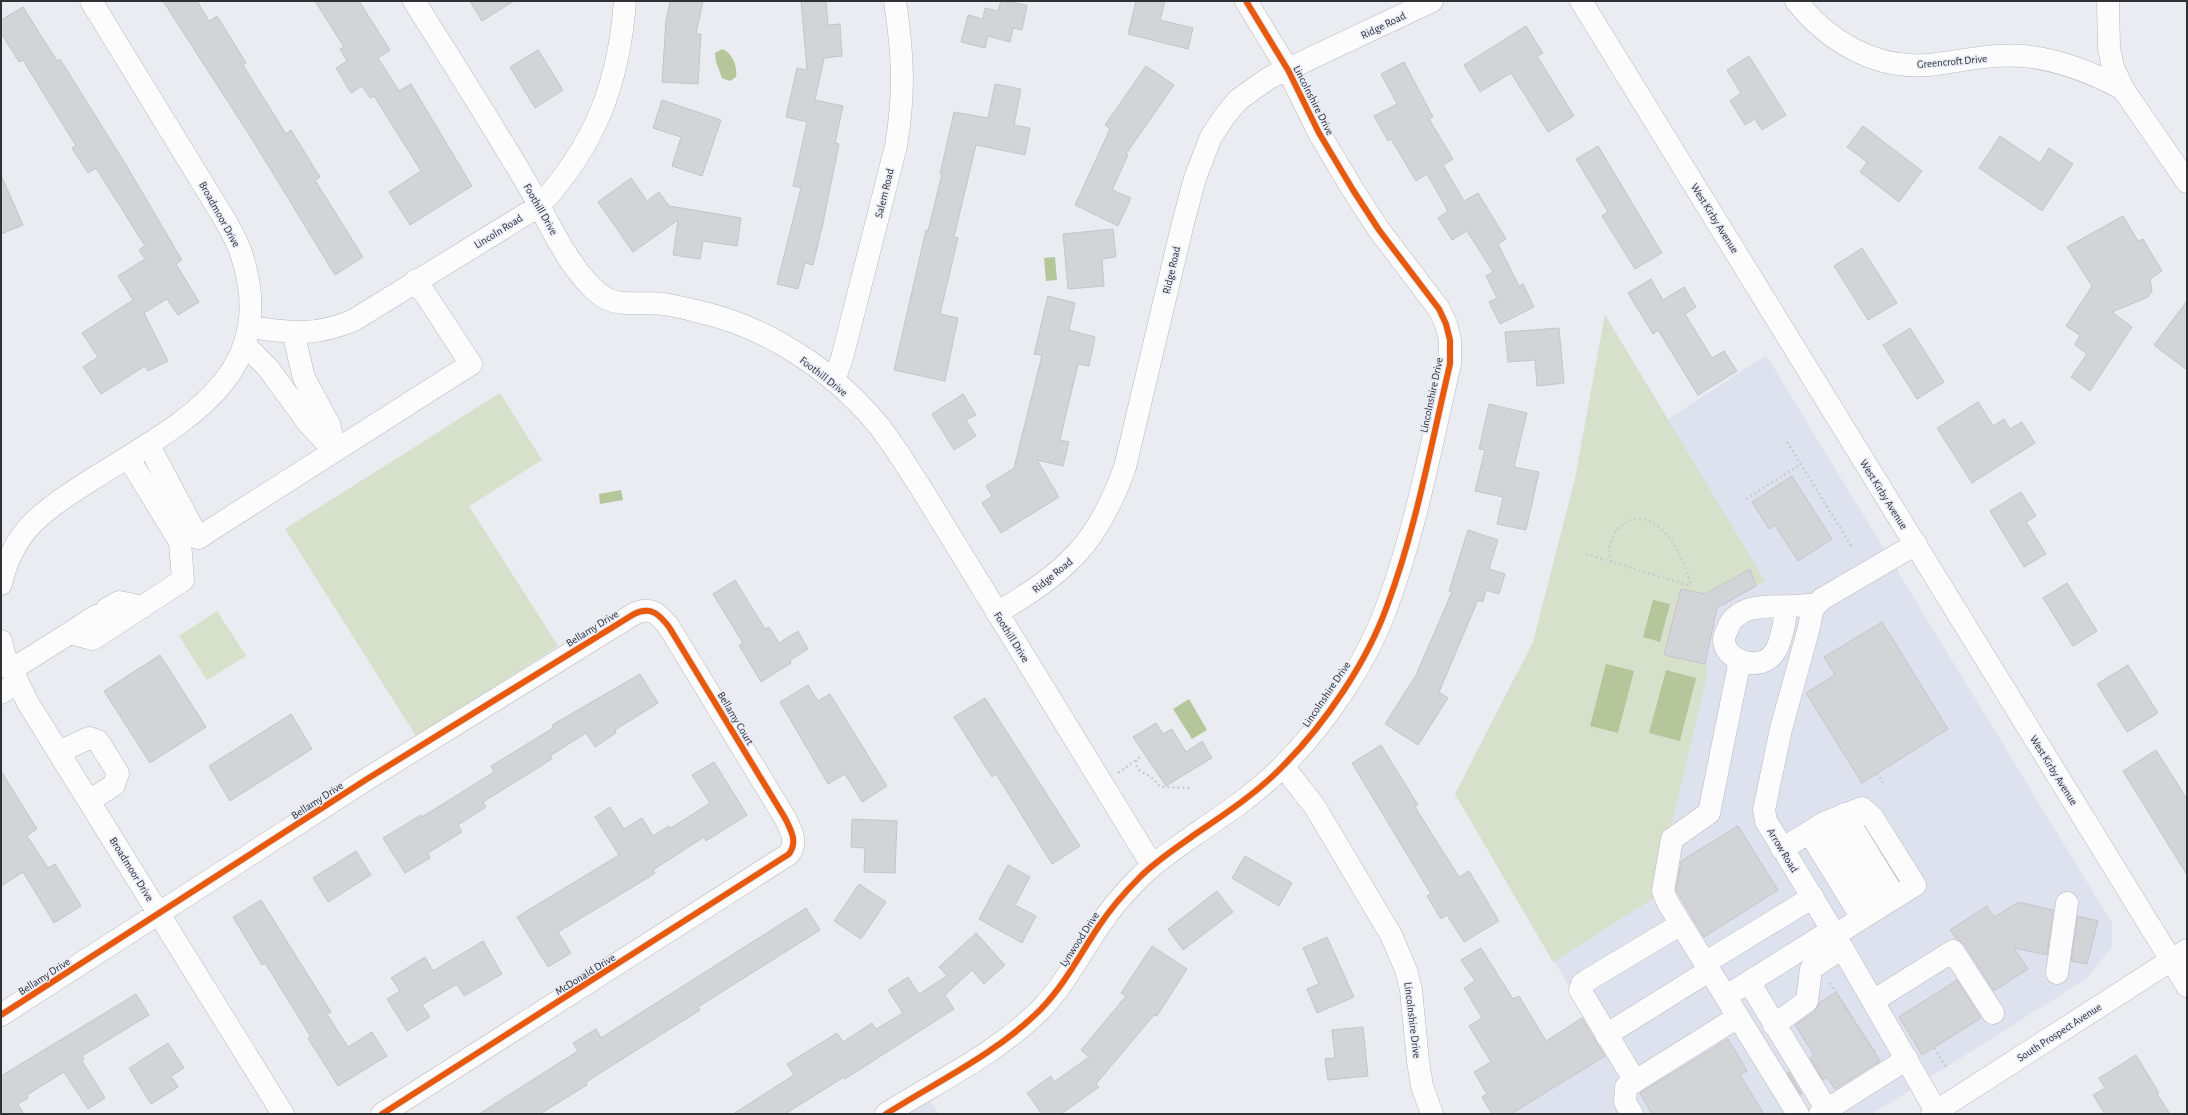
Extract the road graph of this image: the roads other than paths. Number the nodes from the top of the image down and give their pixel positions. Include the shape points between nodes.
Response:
1 (91, 1) edge
2 (414, 1) edge
3 (625, 1) edge
4 (895, 1) edge
5 (1246, 1) edge
6 (1432, 1) edge
7 (1582, 1) edge
8 (1796, 1) edge
9 (2108, 1) edge
10 (1288, 70) junction
11 (2123, 90) junction
12 (2187, 182) edge
13 (539, 206) junction
14 (416, 280) junction
15 (293, 332) junction
16 (248, 336) junction
17 (834, 381) junction
18 (148, 444) junction
19 (335, 451) junction
20 (128, 456) junction
21 (1916, 544) junction
22 (1, 584) edge
23 (1815, 605) junction
24 (143, 607) junction
25 (1784, 607) junction
26 (648, 610) joint
27 (997, 613) junction
28 (70, 633) junction
29 (1, 642) edge
30 (1740, 660) junction
31 (10, 682) edge
32 (59, 752) junction
33 (1283, 766) junction
34 (89, 802) junction
35 (1831, 820) junction
36 (794, 846) joint
37 (1782, 849) junction
38 (1152, 865) junction
39 (1813, 897) junction
40 (2067, 903) dead end
41 (1882, 905) junction
42 (160, 914) junction
43 (1681, 924) junction
44 (1836, 938) junction
45 (2179, 955) edge
46 (1708, 967) junction
47 (2057, 973) dead end
48 (1749, 982) junction
49 (2187, 986) edge
50 (1726, 996) junction
51 (1873, 1001) junction
52 (1993, 1014) dead end
53 (1, 1015) edge
54 (1738, 1017) junction
55 (1774, 1024) junction
56 (1606, 1035) junction
57 (1907, 1059) junction
58 (1635, 1081) junction
59 (1823, 1112) edge
60 (1934, 1112) edge
61 (283, 1114) edge
62 (382, 1114) edge
63 (886, 1114) edge
64 (1432, 1114) edge
65 (1632, 1114) edge
66 (1798, 1114) edge

1 - 16 street, Broadmoor Drive via 222,215 241,251 251,307
2 - 13 street, Foothill Drive
3 - 13 street, Lincoln Road via 614,74 600,115 577,160
4 - 17 street, Salem Road via 902,44 903,82 896,146 848,336
5 - 10 street, Lincolnshire Drive
6 - 10 street, Ridge Road
7 - 21 street, West Kirby Avenue
8 - 11 street, Greencroft Drive via 1814,22 1836,40 1877,60 1925,65 2023,56 2096,74
9 - 11 street, Greencroft Drive via 2109,48 2113,67
10 - 27 street, Ridge Road via 1269,78 1238,100 1224,117 1203,155 1182,227 1125,467 1102,522 1087,544 1062,570
10 - 33 street, Lincolnshire Drive via 1319,133 1353,190 1379,230 1439,309 1450,340 1450,364 1405,551 1387,608 1366,652 1342,692 1305,742
11 - 12 street, Greencroft Drive
13 - 14 street, Lincoln Road
13 - 17 street, Foothill Drive via 575,266 592,288 604,297 620,302 662,304 704,312 740,324 777,342
14 - 15 street, Lincoln Road via 354,320 321,332
14 - 19 street via 471,364
15 - 16 street, Lincoln Road
15 - 19 street via 304,378 329,424
16 - 18 street, Broadmoor Drive via 230,373 204,404 181,423
16 - 19 street via 309,424
17 - 27 street, Foothill Drive via 880,428 921,488
18 - 19 street via 198,538
18 - 20 street, Broadmoor Drive
20 - 22 street, Broadmoor Drive via 52,505 30,525 11,556
20 - 24 street via 180,542 183,580
21 - 23 street
21 - 45 street, West Kirby Avenue
23 - 25 street
23 - 37 street, Arrow Road via 1781,729 1765,801 1766,820
24 - 28 street via 119,602
24 - 28 street via 93,639
25 - 30 street via 1786,614 1782,635 1779,648 1774,655 1763,663 1754,665
25 - 30 street via 1747,610 1732,620 1724,639 1725,646
26 - 36 street, Bellamy Court via 660,615 669,627 785,818 793,835
26 - 42 street, Bellamy Drive via 634,614 402,757
27 - 38 street, Foothill Drive
28 - 31 street
29 - 31 street, Broadmoor Drive
30 - 43 street via 1709,813 1672,839 1663,891
31 - 32 street, Broadmoor Drive
32 - 34 street, Broadmoor Drive
32 - 34 street via 88,738 98,741 118,773 114,785
33 - 38 street, Lynwood Drive via 1232,809
33 - 64 street, Lincolnshire Drive via 1315,807 1391,935 1406,970 1422,1086
34 - 42 street, Broadmoor Drive
35 - 37 street
35 - 41 street
35 - 41 street
35 - 41 street via 1862,808 1873,818 1915,885
36 - 62 street, McDonald Drive via 789,854 731,893
37 - 39 street, Arrow Road
38 - 63 street, Lynwood Drive via 1121,897 1100,924 1061,986 1018,1031 994,1049
39 - 44 street, Arrow Road
39 - 46 street
40 - 47 street
41 - 44 street
42 - 53 street, Bellamy Drive
42 - 61 street, Broadmoor Drive
43 - 46 street
43 - 56 street via 1582,984 1581,994
44 - 48 street
44 - 51 street, Arrow Road
44 - 55 street via 1811,969 1808,1001
45 - 49 street, West Kirby Avenue
45 - 60 street, South Prospect Avenue
46 - 50 street
46 - 56 street
48 - 50 street
48 - 55 street
50 - 54 street
51 - 52 street via 1953,951
51 - 57 street, Arrow Road
54 - 58 street
54 - 66 street
55 - 59 street
56 - 58 street
57 - 59 street
57 - 60 street, Arrow Road
58 - 65 street via 1626,1087 1625,1102

